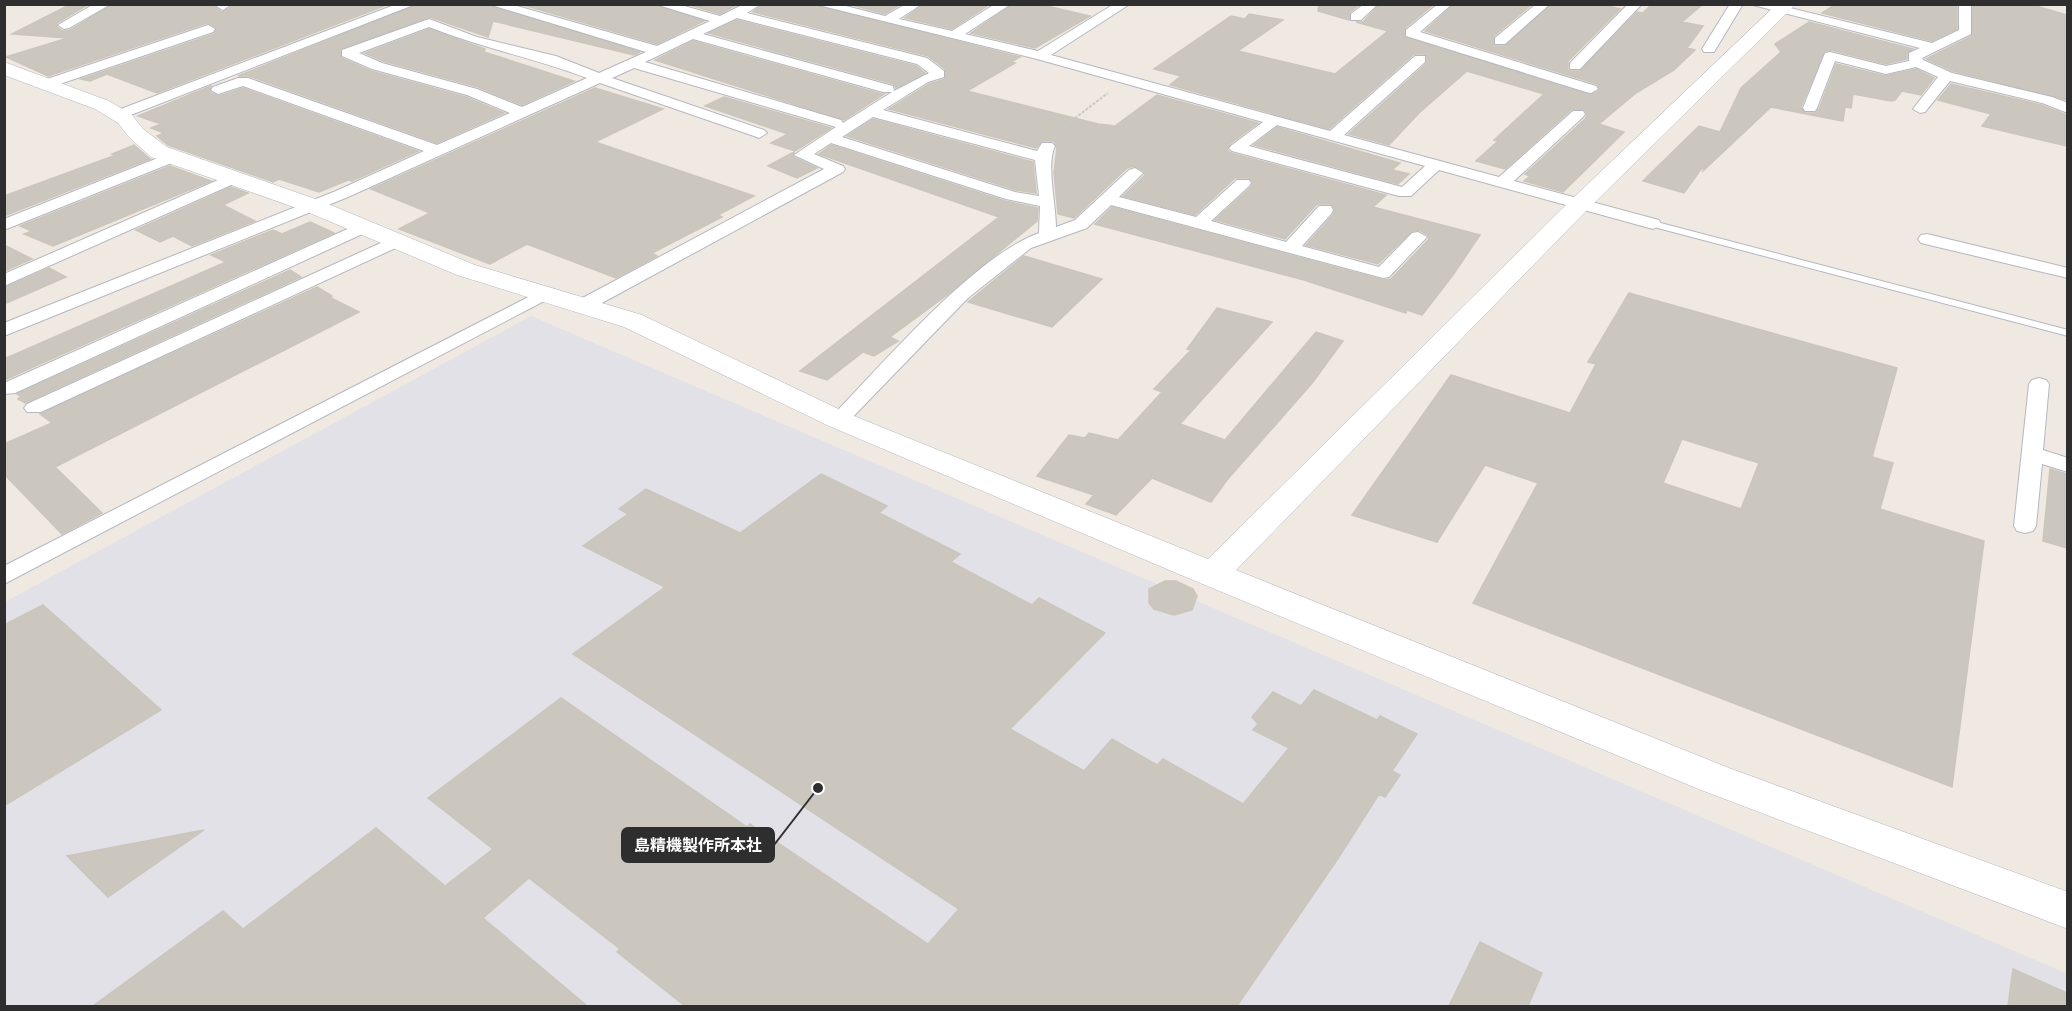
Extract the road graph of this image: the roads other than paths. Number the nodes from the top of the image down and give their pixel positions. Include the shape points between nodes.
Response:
1 (105, 4) edge
2 (410, 4) edge
3 (494, 4) edge
4 (661, 4) edge
5 (755, 4) edge
6 (820, 4) edge
7 (916, 4) edge
8 (1005, 4) edge
9 (1124, 4) edge
10 (1371, 4) edge
11 (1446, 4) edge
12 (1544, 4) edge
13 (1636, 4) edge
14 (1737, 4) edge
15 (1755, 4) edge
16 (1965, 4) edge
17 (1785, 7) edge
18 (730, 17) junction
19 (1356, 17) dead end
20 (887, 20) junction
21 (64, 25) dead end
22 (208, 29) dead end
23 (693, 35) junction
24 (953, 36) junction
25 (1500, 41) dead end
26 (1930, 47) junction
27 (1709, 50) dead end
28 (658, 51) junction
29 (1040, 56) junction
30 (1420, 59) dead end
31 (633, 63) junction
32 (1917, 63) junction
33 (1575, 66) dead end
34 (4, 68) edge
35 (1947, 76) junction
36 (599, 78) junction
37 (46, 84) junction
38 (888, 88) dead end
39 (1591, 89) dead end
40 (189, 101) dead end
41 (1810, 108) dead end
42 (2067, 109) edge
43 (1920, 110) dead end
44 (872, 112) junction
45 (522, 113) junction
46 (1578, 114) dead end
47 (118, 115) junction
48 (1273, 120) junction
49 (833, 131) junction
50 (759, 133) dead end
51 (1332, 137) junction
52 (438, 151) junction
53 (173, 157) junction
54 (1436, 165) junction
55 (1135, 173) dead end
56 (234, 178) junction
57 (1243, 183) dead end
58 (1502, 183) junction
59 (1109, 200) junction
60 (1048, 202) junction
61 (1579, 205) junction
62 (313, 206) junction
63 (1325, 210) dead end
64 (1199, 224) junction
65 (1653, 224) joint
66 (4, 225) edge
67 (363, 227) junction
68 (1418, 237) dead end
69 (1047, 238) junction
70 (1927, 239) dead end
71 (396, 241) junction
72 (1290, 248) junction
73 (2067, 273) edge
74 (4, 281) edge
75 (542, 295) junction
76 (582, 306) junction
77 (4, 330) edge
78 (2067, 333) edge
79 (2039, 384) dead end
80 (8, 389) dead end
81 (34, 408) dead end
82 (839, 420) junction
83 (2032, 454) junction
84 (2067, 465) edge
85 (2025, 526) dead end
86 (1212, 575) junction
87 (4, 576) edge
88 (2067, 911) edge

1 - 21 street
2 - 47 street
3 - 28 street
4 - 18 street
5 - 18 street
6 - 20 street
7 - 20 street
8 - 24 street
9 - 29 street
10 - 19 street
11 - 39 street via 1411,33
12 - 25 street
13 - 33 street
14 - 27 street
15 - 17 street
16 - 26 street via 1966,31
17 - 26 street
17 - 61 street
18 - 23 street
18 - 44 street via 922,61 939,74
20 - 24 street
22 - 37 street
23 - 28 street
23 - 38 street
24 - 29 street
26 - 32 street via 1914,56
28 - 31 street
29 - 48 street
30 - 51 street
31 - 36 street
31 - 49 street
32 - 35 street
32 - 41 street via 1886,70 1830,56
34 - 37 street
35 - 42 street via 2047,100
35 - 43 street
36 - 45 street
36 - 45 street via 551,59 473,40 429,23 347,53 377,66 472,92
36 - 50 street
37 - 47 street
40 - 52 street via 243,81
44 - 49 street
44 - 60 street via 1045,151
45 - 52 street
46 - 58 street
47 - 53 street via 159,152
48 - 51 street
48 - 54 street via 1237,148 1405,193
49 - 60 street via 1012,196
49 - 76 street via 802,155 837,169
51 - 54 street
52 - 62 street
53 - 56 street
53 - 66 street
54 - 58 street
55 - 59 street
56 - 62 street
56 - 74 street
57 - 64 street
58 - 61 street
59 - 64 street
59 - 69 street via 1081,224
60 - 69 street
61 - 65 street
61 - 86 street
62 - 67 street
62 - 77 street
63 - 72 street
64 - 72 street
65 - 78 lane
67 - 71 street
67 - 80 street
68 - 72 street via 1383,273
69 - 82 street via 1025,244 962,294
70 - 73 street
71 - 75 street
71 - 81 street
75 - 76 street
75 - 87 street
76 - 82 street via 633,321
79 - 83 street
82 - 86 street
83 - 84 street
83 - 85 street
86 - 88 street via 1715,779

